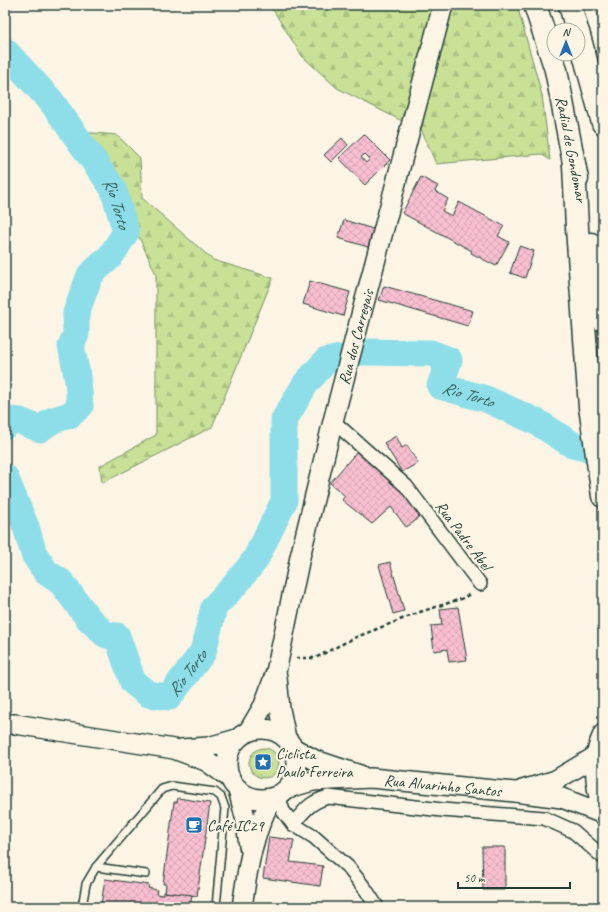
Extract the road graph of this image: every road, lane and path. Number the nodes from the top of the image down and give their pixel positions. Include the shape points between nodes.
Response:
1 (443, 5) edge
2 (535, 5) edge
3 (570, 5) edge
4 (575, 22) edge
5 (586, 60) edge
6 (603, 123) edge
7 (582, 228) junction
8 (603, 320) edge
9 (333, 421) junction
10 (603, 496) edge
11 (480, 584) joint
12 (278, 663) junction
13 (5, 724) edge
14 (603, 734) edge
15 (242, 736) junction
16 (290, 744) junction
17 (174, 749) junction
18 (596, 756) junction
19 (371, 778) junction
20 (234, 784) junction
21 (515, 792) junction
22 (280, 793) junction
23 (603, 813) edge
24 (293, 824) junction
25 (250, 857) junction
26 (603, 857) edge
27 (96, 867) junction
28 (146, 874) dead end
29 (82, 907) edge
30 (216, 907) edge
31 (242, 907) edge
32 (377, 907) edge

1 - 9 street, Rua dos Carregais
2 - 7 highway, Radial de Gondomar via 556,70 574,165
3 - 4 highway, Radial de Gondomar
5 - 6 highway, Radial de Gondomar
7 - 8 highway
7 - 10 highway via 590,407
9 - 11 street, Rua Padre Abel via 406,486
9 - 12 street, Rua dos Carregais via 300,557
11 - 12 path, Rua Padre Abel via 464,598 354,638 315,658
12 - 15 street, Rua dos Carregais via 264,706
12 - 16 street, Rua dos Carregais via 280,709
13 - 17 street
14 - 18 street
15 - 16 street via 261,729 275,731
15 - 17 street via 208,747
15 - 20 street via 229,751 227,765
16 - 19 street, Rua Alvarinho Santos via 315,760
16 - 22 street via 298,763 295,776
17 - 20 street via 206,761
18 - 21 street, Rua Alvarinho Santos via 556,780
18 - 23 street via 597,795
19 - 21 street, Rua Alvarinho Santos
19 - 22 street, Rua Alvarinho Santos via 313,781
20 - 22 street via 250,797 263,799
20 - 25 street via 246,821
21 - 23 street, Rua Alvarinho Santos via 562,798
22 - 24 street via 283,811
22 - 25 street via 260,821
24 - 26 street via 311,804 328,797 544,818 573,831
24 - 32 street via 314,837 348,867
25 - 31 street
27 - 28 lane
27 - 29 lane via 86,884
27 - 30 lane via 162,789 172,786 215,792 221,797 225,808

